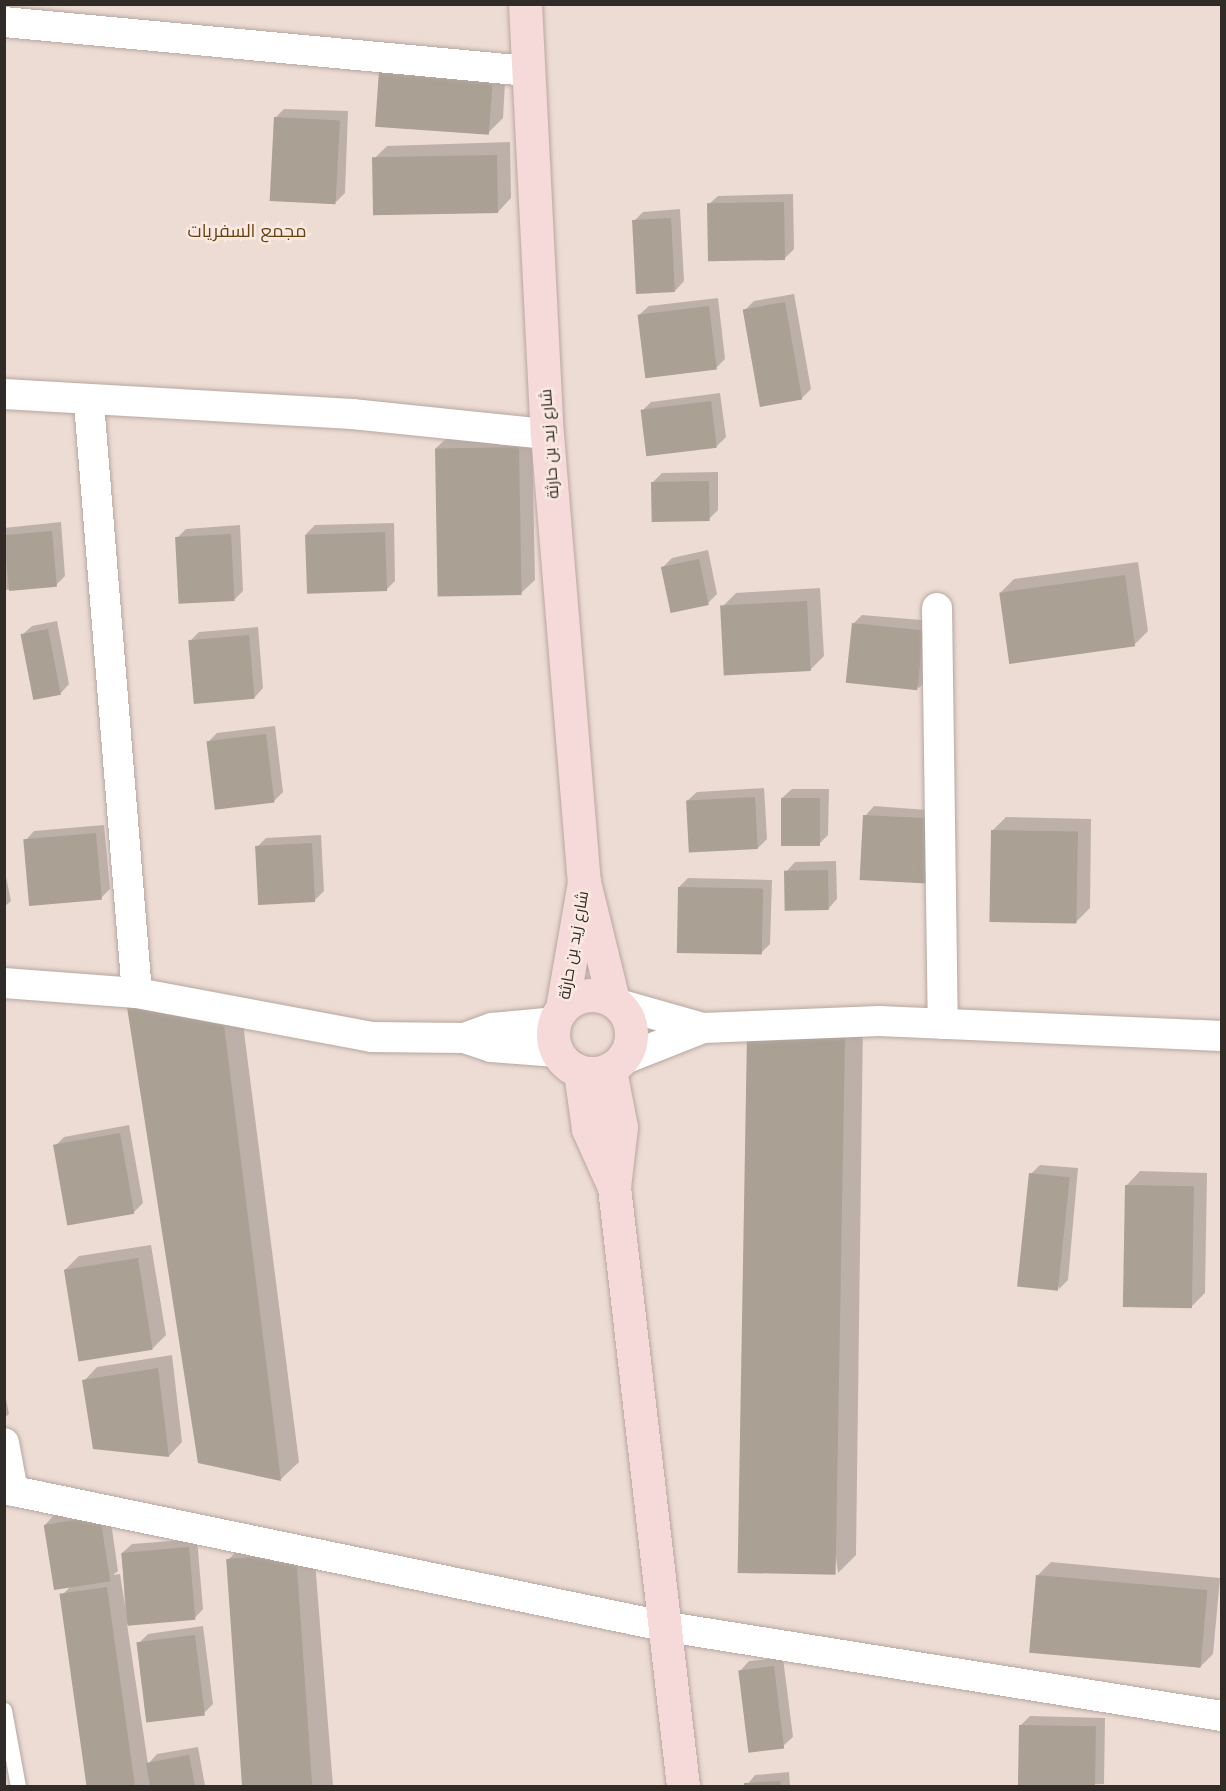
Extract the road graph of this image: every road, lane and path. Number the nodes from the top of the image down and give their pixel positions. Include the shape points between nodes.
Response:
1 (525, 4) edge
2 (4, 22) edge
3 (527, 71) junction
4 (4, 394) edge
5 (88, 403) junction
6 (547, 434) junction
7 (937, 608) dead end
8 (584, 882) junction
9 (4, 983) edge
10 (137, 993) junction
11 (616, 1002) junction
12 (943, 1024) junction
13 (703, 1028) junction
14 (1221, 1036) edge
15 (581, 1047) junction
16 (4, 1443) edge
17 (9, 1490) edge
18 (668, 1627) junction
19 (4, 1710) edge
20 (1221, 1716) edge
21 (18, 1786) edge
22 (683, 1786) edge

1 - 3 street, شارع زيد بن حارثة
2 - 3 street
3 - 6 street, شارع زيد بن حارثة
4 - 5 street
5 - 6 street via 352,414
5 - 10 street
6 - 8 street, شارع زيد بن حارثة
7 - 12 street
8 - 11 street, شارع زيد بن حارثة
8 - 15 street, شارع زيد بن حارثة
9 - 10 street
10 - 15 street via 372,1037 464,1038 492,1028
11 - 13 street
11 - 15 street via 586,995
11 - 15 street, شارع زيد بن حارثة via 632,1031
12 - 13 street
12 - 14 street
13 - 15 street
15 - 18 street via 621,1127 614,1187
16 - 17 street
17 - 18 street
18 - 20 street
18 - 22 street
19 - 21 lane

